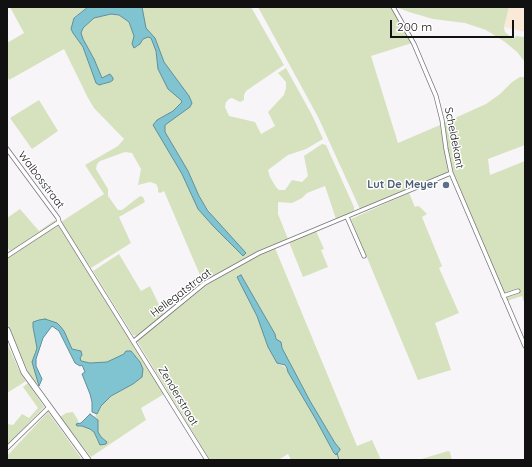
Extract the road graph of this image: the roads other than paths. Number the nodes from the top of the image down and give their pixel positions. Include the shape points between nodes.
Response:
1 (393, 7) edge
2 (7, 149) edge
3 (451, 173) junction
4 (347, 217) junction
5 (59, 222) junction
6 (7, 256) edge
7 (364, 256) dead end
8 (518, 291) dead end
9 (503, 296) junction
10 (7, 330) edge
11 (134, 341) junction
12 (525, 346) edge
13 (49, 407) junction
14 (7, 448) edge
15 (88, 460) edge
16 (207, 460) edge

1 - 3 street, Scheldekant via 414,44 436,96
2 - 5 street, Walbosstraat
3 - 4 street, Hellegatstraat
3 - 9 street, Scheldekant
4 - 7 street
4 - 11 street, Hellegatstraat via 259,253 205,283
5 - 6 street
5 - 11 street
8 - 9 street
9 - 12 street, Scheldekant
10 - 13 main road via 24,372
11 - 16 street, Zenderstraat
13 - 14 street
13 - 15 main road

